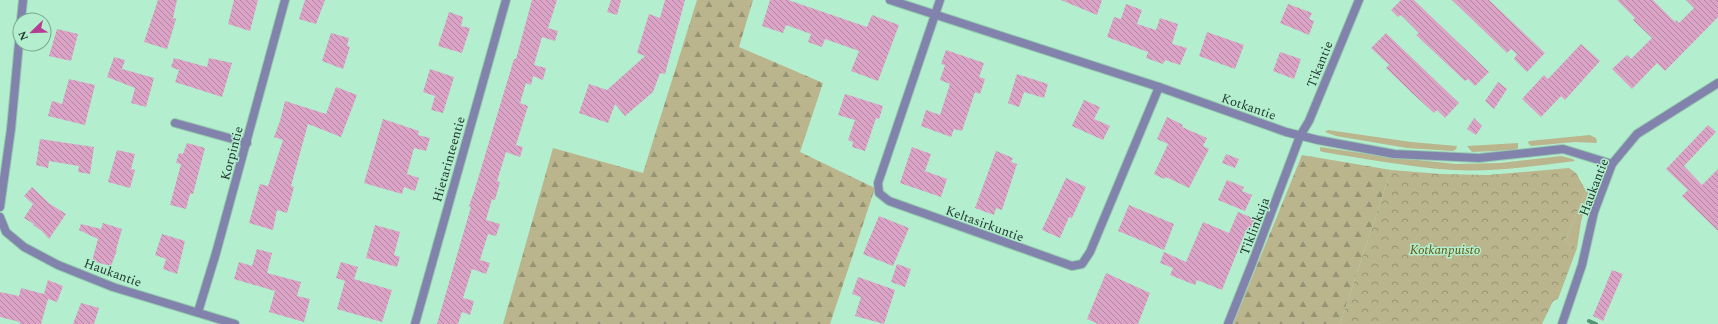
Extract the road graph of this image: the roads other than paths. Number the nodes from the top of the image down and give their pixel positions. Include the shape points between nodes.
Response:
1 (23, 0) edge
2 (285, 0) edge
3 (506, 0) edge
4 (890, 0) edge
5 (940, 0) edge
6 (1358, 0) edge
7 (22, 12) edge
8 (935, 14) junction
9 (18, 52) edge
10 (1718, 83) edge
11 (1159, 87) junction
12 (175, 123) dead end
13 (1300, 136) junction
14 (247, 143) junction
15 (1612, 164) junction
16 (0, 207) edge
17 (0, 217) edge
18 (198, 312) junction
19 (234, 324) edge
20 (415, 324) edge
21 (1228, 324) edge
22 (1562, 324) edge

1 - 7 street
2 - 14 street, Korpintie
3 - 20 street, Hietarinteentie
4 - 8 street, Kotkantie
5 - 8 street, Keltasirkuntie
6 - 13 street, Tikantie via 1309,121
8 - 11 street, Kotkantie
8 - 11 street, Keltasirkuntie via 878,183 879,193 889,201 1072,266 1082,264 1090,252
9 - 16 street
10 - 15 street, Haukantie via 1637,134
11 - 13 street, Kotkantie
12 - 14 street
13 - 15 street, Kotkantie via 1394,154 1479,158 1563,149
13 - 21 street, Tiklinkuja
14 - 18 street, Korpintie
15 - 22 street, Haukantie via 1594,212 1582,265
17 - 18 street, Haukantie via 6,232 24,247 58,265 113,287
18 - 19 street, Haukantie

